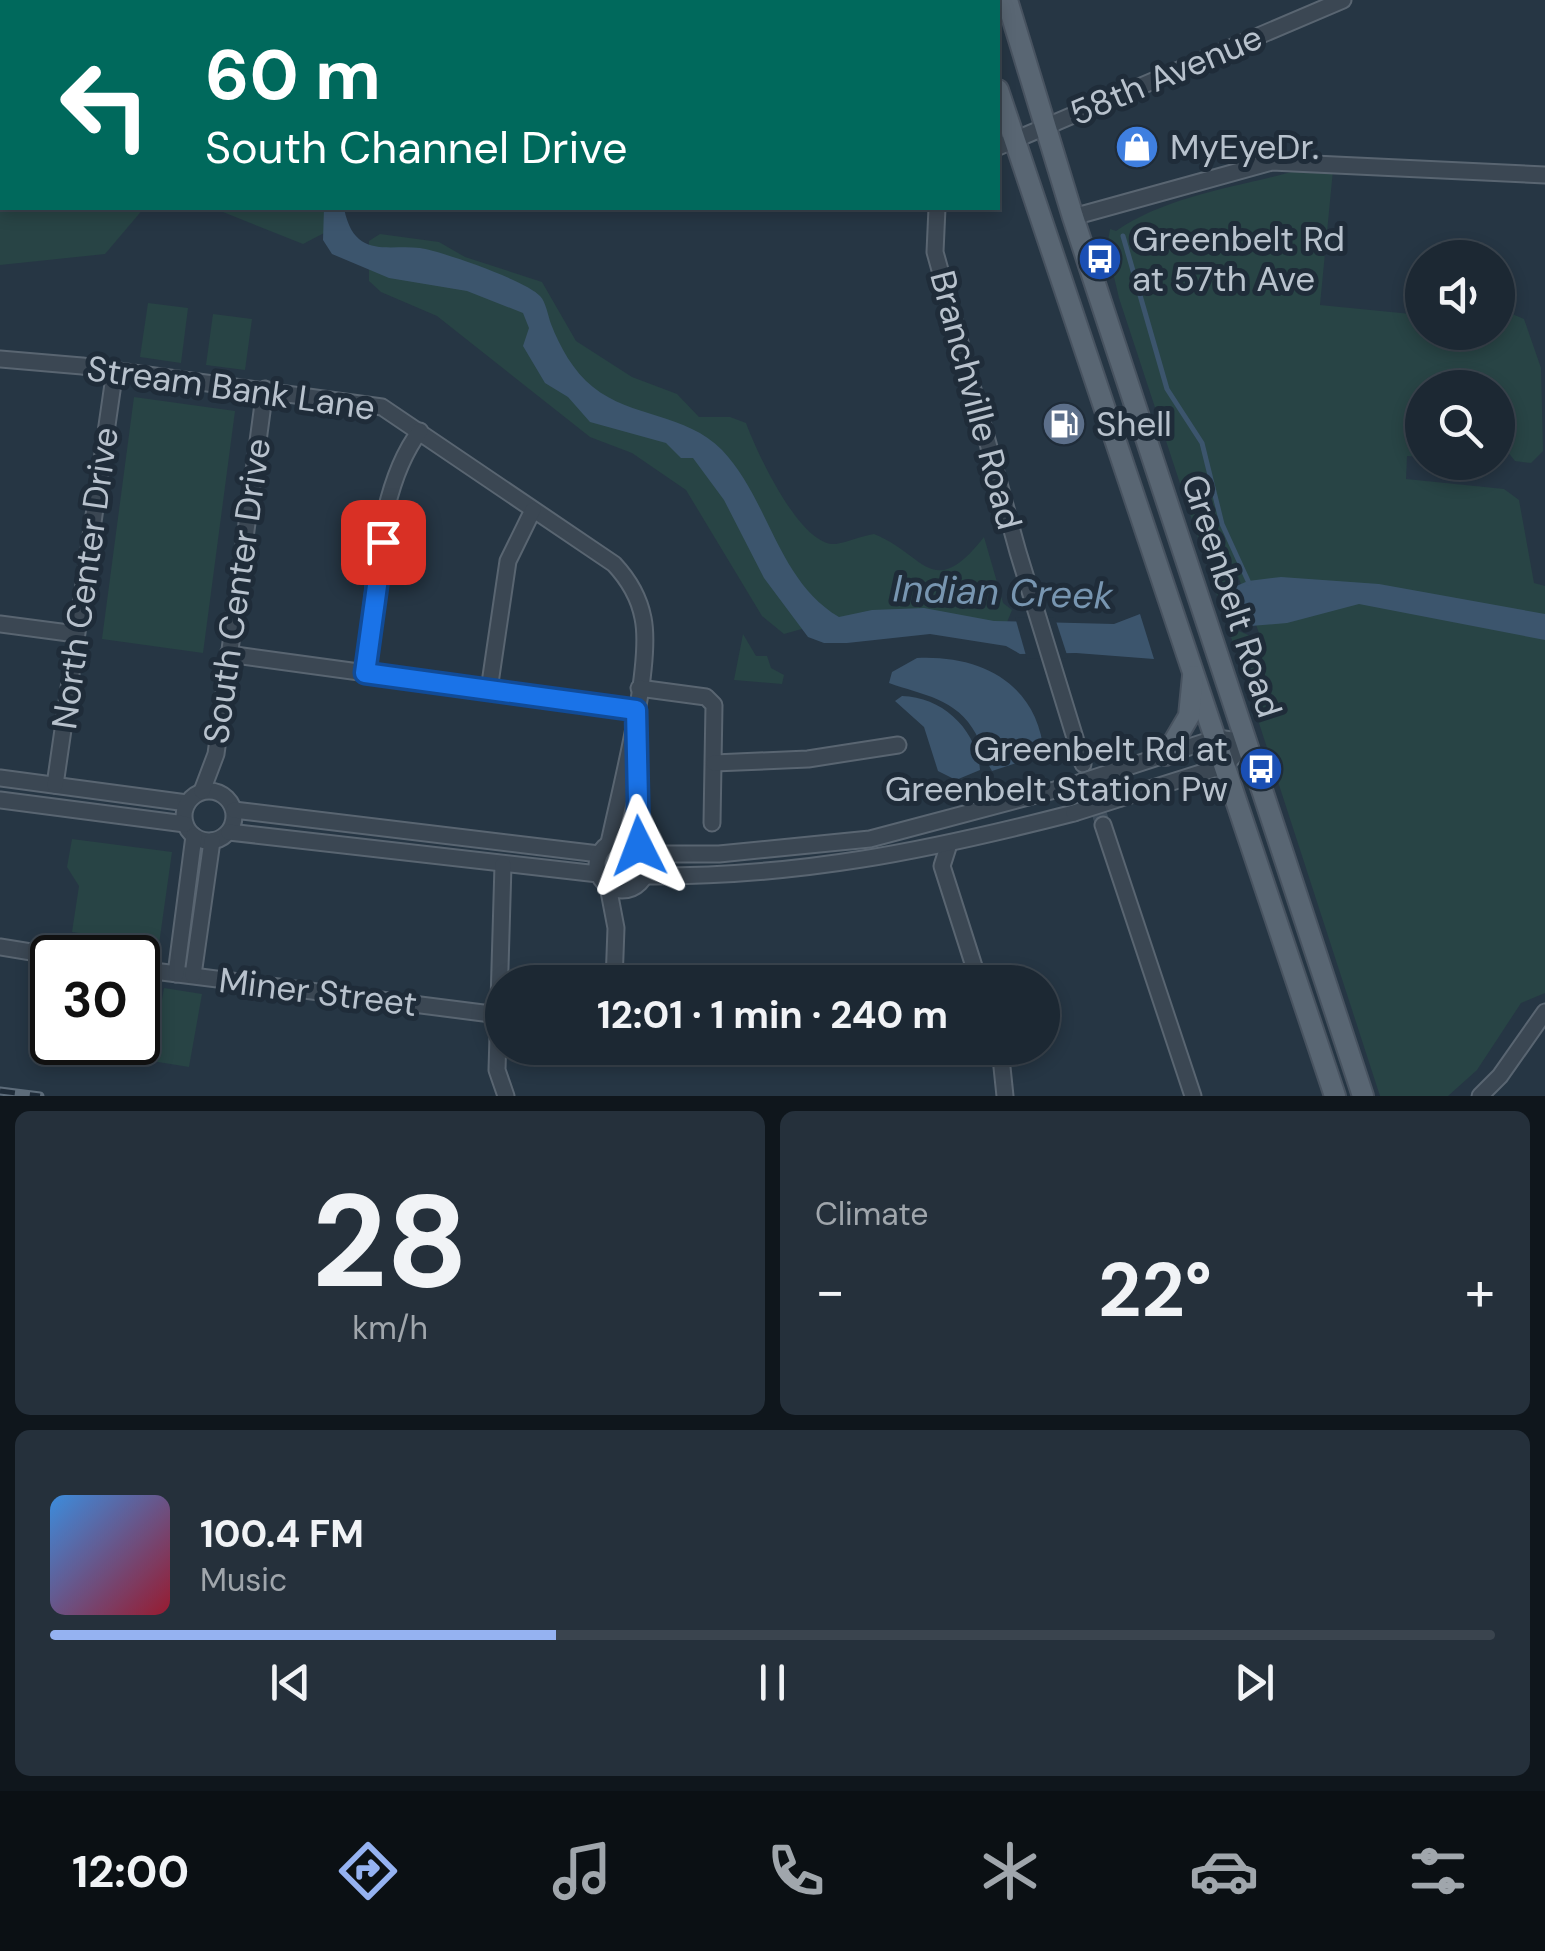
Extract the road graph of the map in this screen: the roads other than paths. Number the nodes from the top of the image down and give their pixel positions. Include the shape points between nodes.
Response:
1 (1007, 0) edge
2 (1344, 0) edge
3 (1000, 105) edge
4 (1044, 126) junction
5 (1005, 143) edge
6 (1545, 175) edge
7 (937, 210) edge
8 (1072, 217) junction
9 (0, 360) edge
10 (115, 370) junction
11 (265, 389) junction
12 (420, 431) junction
13 (532, 510) junction
14 (0, 624) edge
15 (76, 634) junction
16 (228, 654) junction
17 (1193, 669) junction
18 (365, 673) junction
19 (639, 688) junction
20 (489, 690) junction
21 (635, 713) junction
22 (1217, 738) junction
23 (1246, 742) junction
24 (898, 745) dead end
25 (1166, 754) junction
26 (714, 764) junction
27 (1083, 764) tunnel mouth
28 (1226, 765) junction
29 (0, 778) edge
30 (54, 785) junction
31 (202, 791) junction
32 (0, 800) edge
33 (187, 803) junction
34 (234, 810) junction
35 (712, 823) dead end
36 (1103, 825) tunnel mouth
37 (190, 830) junction
38 (228, 832) junction
39 (212, 841) junction
40 (949, 844) junction
41 (604, 848) junction
42 (642, 850) junction
43 (502, 865) junction
44 (644, 876) junction
45 (604, 880) junction
46 (629, 889) junction
47 (616, 928) junction
48 (0, 947) edge
49 (30, 952) edge
50 (500, 965) edge
51 (615, 965) edge
52 (974, 965) edge
53 (160, 972) edge
54 (176, 974) junction
55 (193, 976) junction
56 (1545, 1012) edge
57 (485, 1013) edge
58 (497, 1065) edge
59 (1002, 1065) edge
60 (506, 1096) edge
61 (1005, 1096) edge
62 (1193, 1096) edge
63 (1334, 1096) edge
64 (1363, 1096) edge
65 (1480, 1096) edge

1 - 4 main road, Greenbelt Road
2 - 4 street, 58th Avenue
3 - 5 main road, Greenbelt Road
4 - 5 street
4 - 8 main road, Greenbelt Road
5 - 17 main road, Greenbelt Road
6 - 8 street via 1272,162
7 - 27 street, Branchville Road via 936,252
8 - 23 main road, Greenbelt Road
9 - 10 street, Stream Bank Lane
10 - 11 street, Stream Bank Lane
10 - 15 street, North Center Drive
11 - 12 street, Stream Bank Lane via 368,402
11 - 16 street, South Center Drive
12 - 13 street, Stream Bank Lane
12 - 18 street via 391,484
13 - 19 street, Stream Bank Lane via 627,578 644,623
13 - 20 street via 508,562
14 - 15 street
15 - 30 street, North Center Drive
16 - 18 street
16 - 31 street, South Center Drive via 216,754
17 - 22 main road, Greenbelt Road
17 - 25 main road via 1189,716
18 - 20 street
19 - 21 street, Stream Bank Lane
19 - 26 street via 711,701
20 - 21 street
21 - 41 street, Stream Bank Lane
21 - 42 street, Stream Bank Lane
22 - 23 street
22 - 25 street
22 - 28 main road, Greenbelt Road
23 - 28 street
23 - 64 main road, Greenbelt Road
24 - 26 street
25 - 42 street, bridge via 870,839 706,855
26 - 35 street
28 - 40 street, bridge
28 - 63 main road, Greenbelt Road
29 - 30 street
30 - 33 street
31 - 33 street
31 - 34 street via 220,793
32 - 37 street
33 - 37 street
34 - 38 street
34 - 41 street
36 - 62 street
37 - 39 street
37 - 54 street
38 - 39 street
38 - 43 street
39 - 55 street
40 - 44 street via 819,869
40 - 52 street via 942,866
41 - 42 street via 622,840
41 - 45 street
42 - 44 street
43 - 45 street
43 - 50 street
44 - 46 street
45 - 46 street
45 - 47 street
46 - 47 street
47 - 51 street
48 - 49 street
53 - 54 street, Miner Street
54 - 55 street, Miner Street
55 - 57 street, Miner Street
56 - 65 street
58 - 60 street
59 - 61 street

